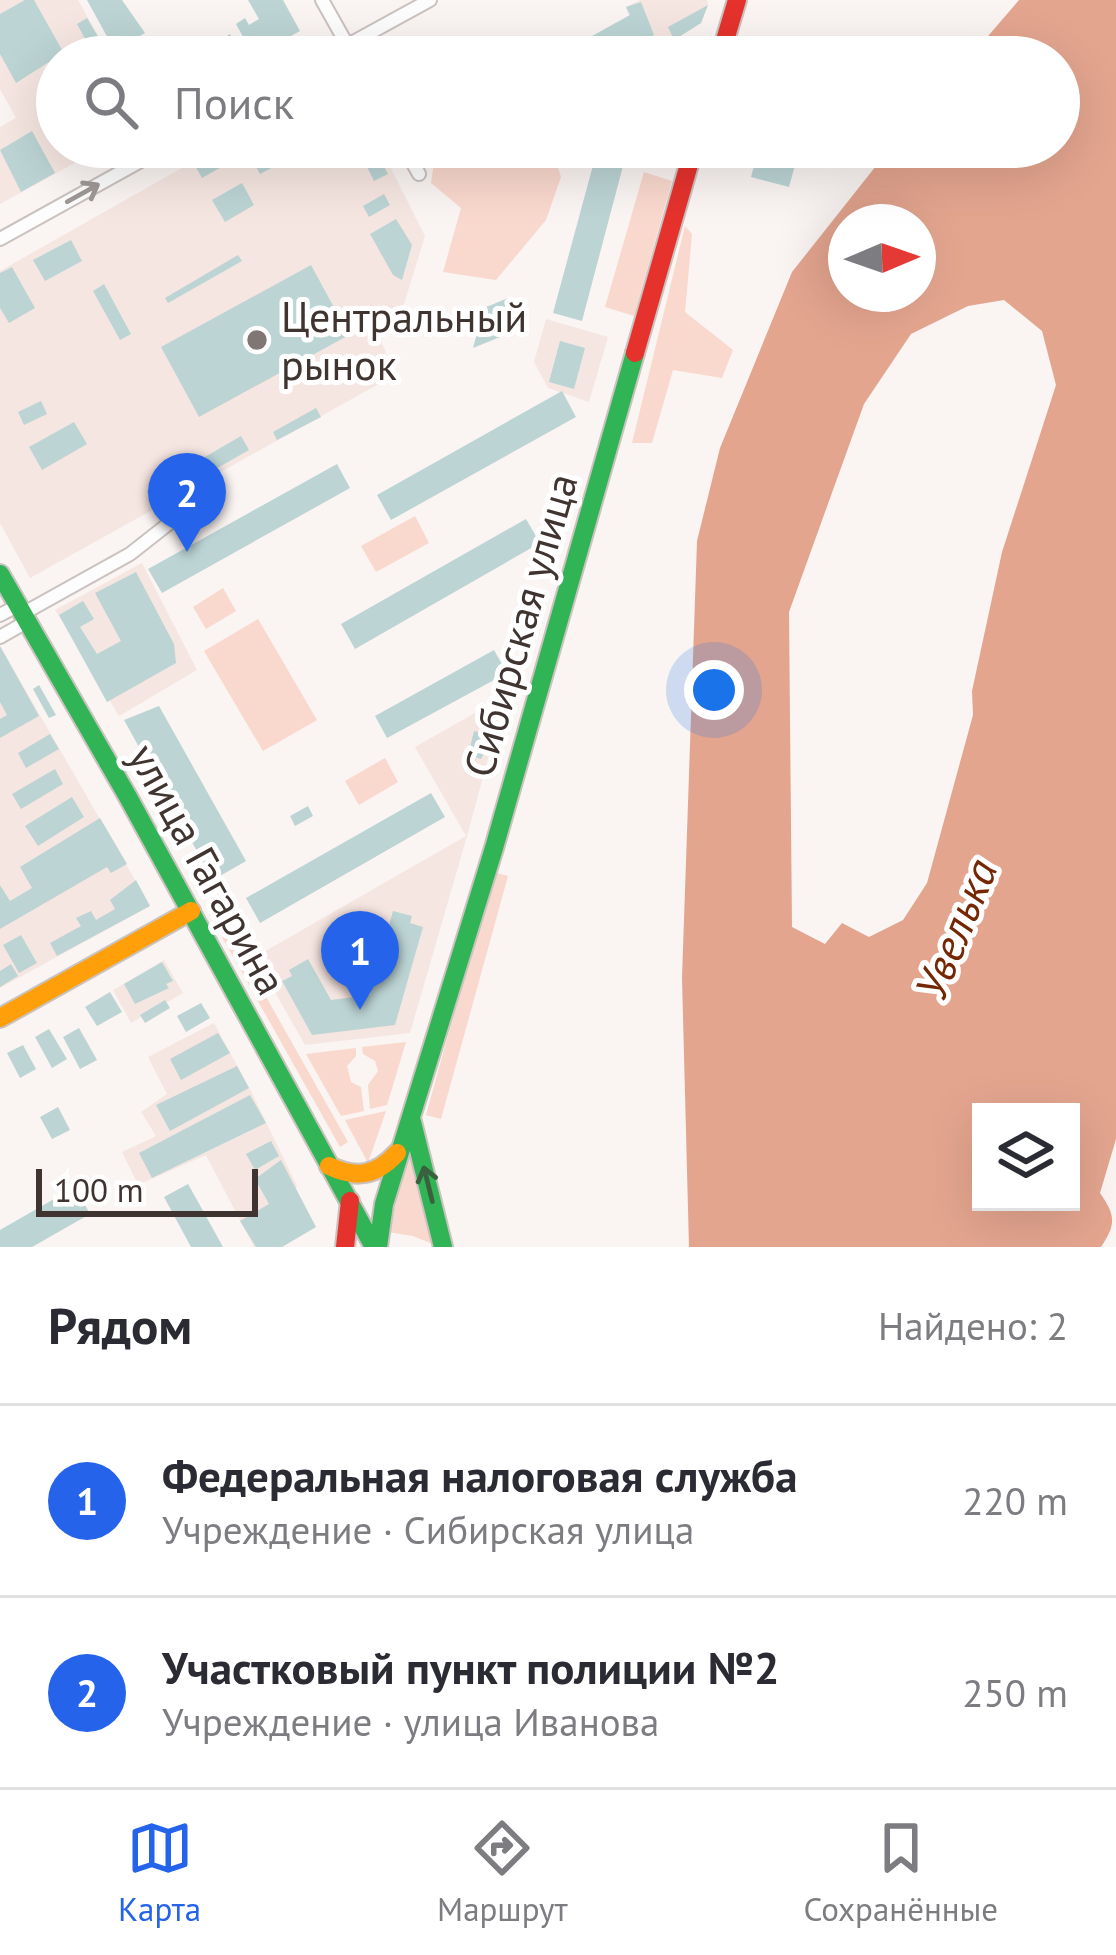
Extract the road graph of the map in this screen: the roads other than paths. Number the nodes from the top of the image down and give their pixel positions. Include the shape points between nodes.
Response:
1 (322, 0) edge
2 (430, 0) edge
3 (737, 0) edge
4 (342, 36) edge
5 (374, 36) edge
6 (726, 36) edge
7 (128, 168) edge
8 (415, 168) edge
9 (688, 168) edge
10 (418, 174) dead end
11 (0, 238) edge
12 (172, 521) dead end
13 (0, 574) edge
14 (24, 613) junction
15 (0, 615) edge
16 (0, 637) edge
17 (191, 911) junction
18 (0, 1018) edge
19 (412, 1122) junction
20 (403, 1144) junction
21 (329, 1166) junction
22 (350, 1201) junction
23 (346, 1247) edge
24 (376, 1247) edge
25 (442, 1247) edge

1 - 4 street
2 - 5 street
3 - 6 street
11 -> 7 street
8 - 10 street
9 - 19 street, Сибирская улица
12 - 14 street
13 - 14 street, улица Гагарина
14 - 15 street
14 - 16 street
14 - 17 street, улица Гагарина
17 - 18 street
17 - 21 street, улица Гагарина
19 - 20 street, Сибирская улица
25 -> 19 street, Сибирская улица
20 - 21 street via 380,1172 354,1176
20 - 24 street, Сибирская улица
21 - 22 street, улица Гагарина
22 - 23 street
22 - 24 street, улица Гагарина

